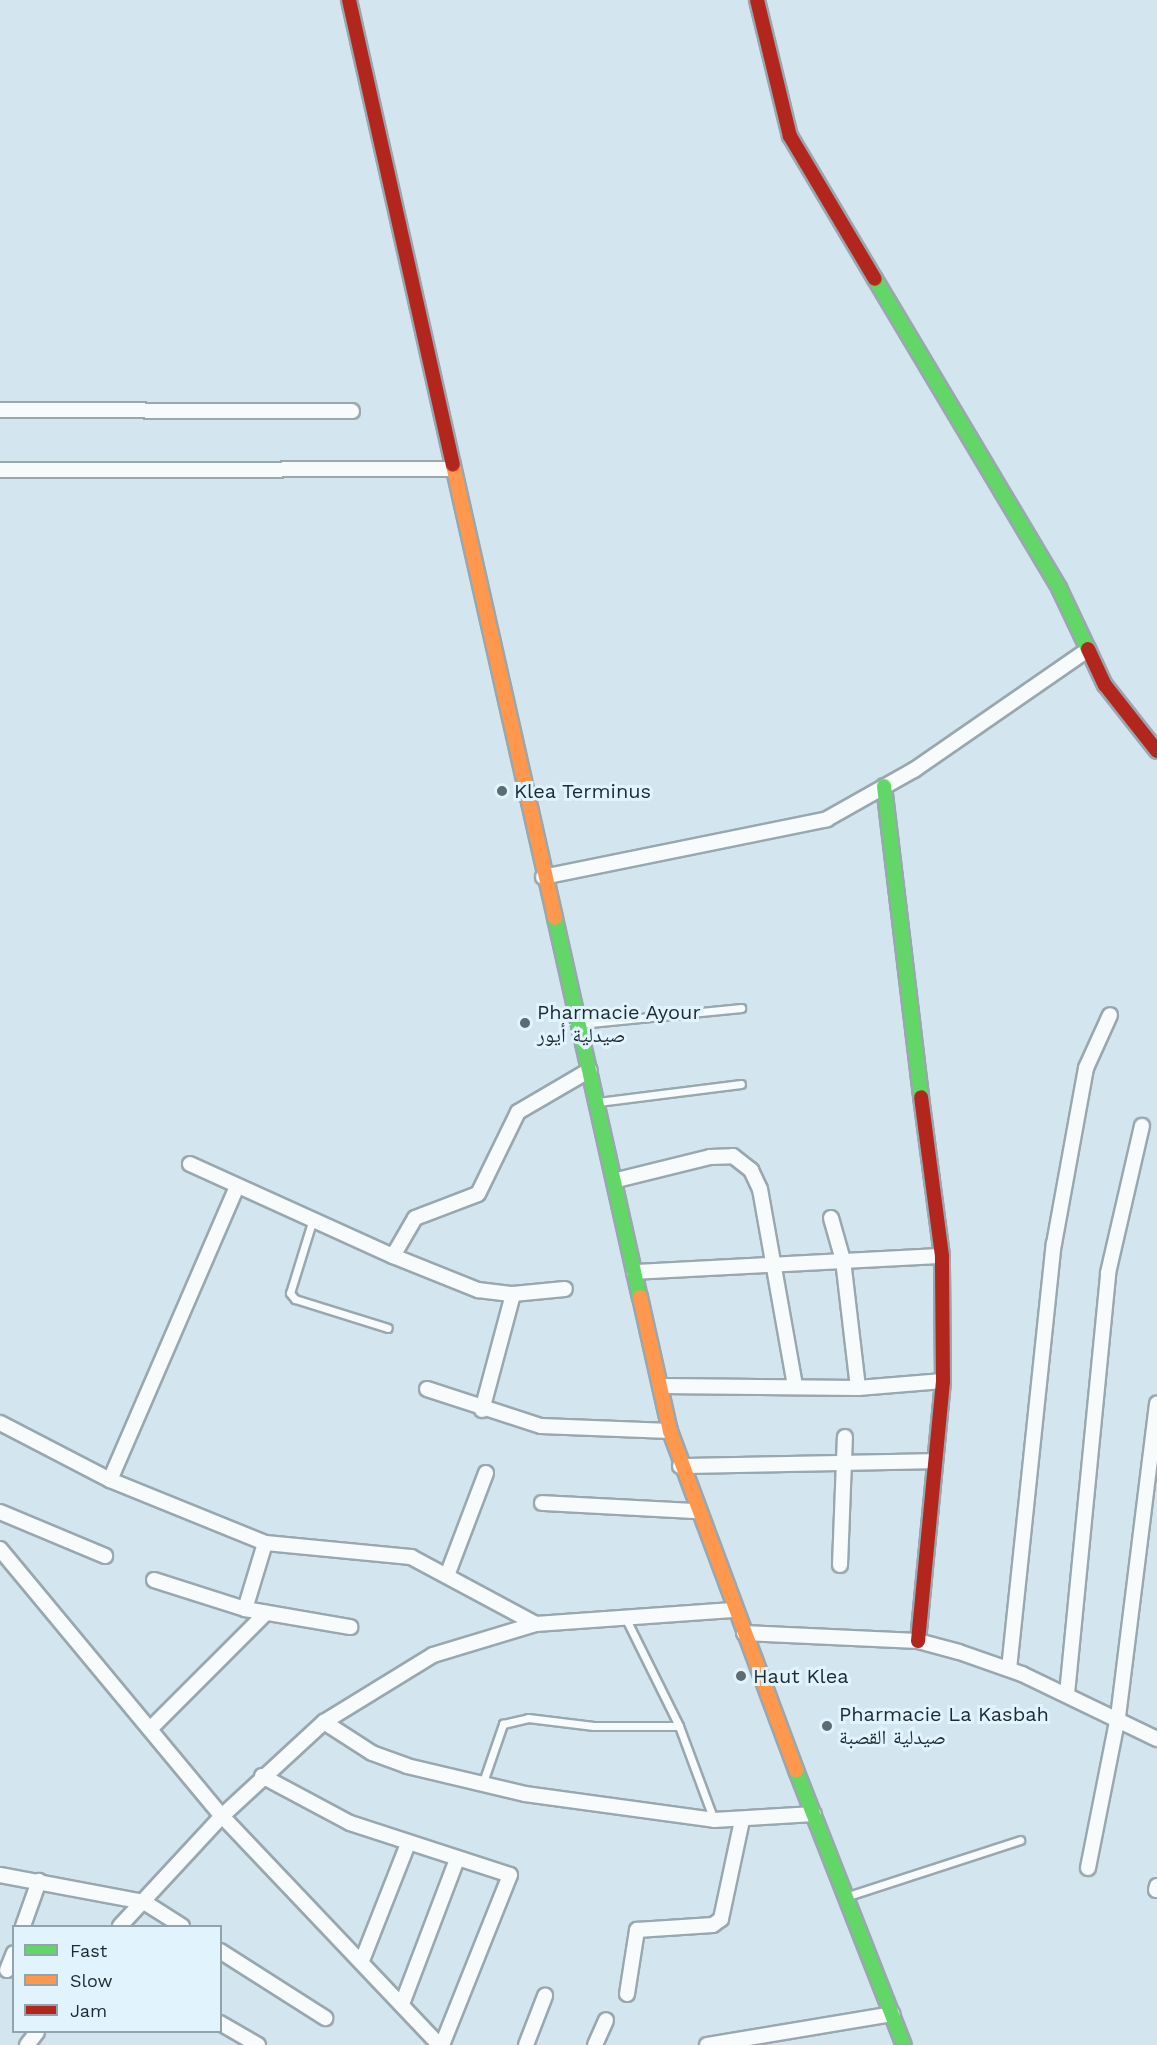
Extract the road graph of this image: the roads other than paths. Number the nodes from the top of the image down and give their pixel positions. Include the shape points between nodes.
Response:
1 (349, 0) edge
2 (757, 0) edge
3 (0, 410) edge
4 (352, 411) dead end
5 (452, 469) junction
6 (0, 470) edge
7 (1087, 650) junction
8 (1157, 751) edge
9 (884, 786) junction
10 (543, 877) junction
11 (741, 1008) dead end
12 (1110, 1015) dead end
13 (579, 1024) junction
14 (590, 1070) junction
15 (741, 1084) dead end
16 (598, 1102) junction
17 (1142, 1126) dead end
18 (190, 1164) dead end
19 (617, 1180) junction
20 (237, 1187) junction
21 (831, 1218) dead end
22 (312, 1222) junction
23 (393, 1256) junction
24 (942, 1256) junction
25 (843, 1260) junction
26 (774, 1267) junction
27 (634, 1272) junction
28 (565, 1289) dead end
29 (513, 1294) junction
30 (388, 1328) dead end
31 (943, 1381) junction
32 (795, 1385) junction
33 (661, 1386) junction
34 (858, 1388) junction
35 (427, 1389) dead end
36 (1157, 1403) edge
37 (482, 1410) junction
38 (0, 1424) edge
39 (670, 1431) junction
40 (845, 1437) dead end
41 (934, 1461) junction
42 (843, 1463) junction
43 (680, 1466) junction
44 (486, 1473) dead end
45 (110, 1480) junction
46 (542, 1503) dead end
47 (696, 1511) junction
48 (0, 1512) edge
49 (265, 1543) junction
50 (0, 1549) edge
51 (105, 1556) dead end
52 (840, 1565) dead end
53 (448, 1574) junction
54 (154, 1580) dead end
55 (245, 1610) junction
56 (733, 1610) junction
57 (266, 1613) junction
58 (626, 1619) junction
59 (536, 1624) junction
60 (350, 1627) dead end
61 (744, 1633) junction
62 (918, 1641) junction
63 (1009, 1669) junction
64 (1067, 1694) junction
65 (1118, 1717) junction
66 (324, 1722) junction
67 (679, 1726) junction
68 (150, 1729) junction
69 (1157, 1738) edge
70 (262, 1776) junction
71 (482, 1785) junction
72 (814, 1814) junction
73 (222, 1816) junction
74 (714, 1820) junction
75 (742, 1820) junction
76 (1020, 1840) dead end
77 (408, 1844) junction
78 (456, 1862) junction
79 (1088, 1868) dead end
80 (0, 1875) edge
81 (39, 1881) junction
82 (846, 1896) junction
83 (144, 1902) junction
84 (23, 1925) edge
85 (121, 1925) edge
86 (180, 1925) edge
87 (222, 1952) edge
88 (363, 1958) junction
89 (627, 1994) dead end
90 (545, 1996) dead end
91 (402, 2004) junction
92 (892, 2014) junction
93 (325, 2018) dead end
94 (606, 2020) dead end
95 (222, 2024) edge
96 (258, 2045) edge
97 (441, 2045) edge
98 (526, 2045) edge
99 (595, 2045) edge
100 (707, 2045) edge
101 (904, 2045) edge

1 - 5 main road
2 - 7 main road via 789,136 1059,588
3 - 4 street
5 - 6 street
5 - 10 main road
7 - 8 main road via 1105,685
7 - 9 street
9 - 10 street via 826,819
9 - 24 main road via 889,862
10 - 13 main road
11 - 13 lane
12 - 63 street via 1086,1068 1054,1244
13 - 14 main road
14 - 16 main road
14 - 23 street via 518,1112 478,1194 415,1218
15 - 16 lane
16 - 19 main road
17 - 64 street via 1108,1273
18 - 20 street
19 - 26 street via 691,1158 733,1156 751,1170 760,1189
19 - 27 main road
20 - 22 street
20 - 45 street
21 - 25 street
22 - 23 street
22 - 30 lane via 290,1293 295,1299
23 - 29 street via 478,1290
24 - 25 street
24 - 31 main road
25 - 26 street
25 - 34 street
26 - 27 street
26 - 32 street
27 - 33 main road
28 - 29 street
29 - 37 street
31 - 34 street
31 - 41 main road
32 - 33 street
32 - 34 street
33 - 39 main road
35 - 37 street
36 - 65 street
37 - 39 street via 559,1428
38 - 45 street
39 - 43 main road
40 - 42 street
41 - 42 street
41 - 62 main road
42 - 43 street
42 - 52 street
43 - 47 main road
44 - 53 street
45 - 49 street
46 - 47 street
47 - 56 main road
48 - 51 street
49 - 53 street via 388,1552
49 - 55 street
50 - 68 street
53 - 59 street
54 - 55 street
55 - 57 street
56 - 58 street
56 - 61 main road
57 - 60 street
57 - 68 street
58 - 59 street
58 - 67 lane
59 - 66 street via 433,1655
61 - 62 street
61 - 72 main road
62 - 63 street
63 - 64 street
64 - 65 street
65 - 69 street
65 - 79 street
66 - 70 street
66 - 71 street via 372,1753
67 - 71 lane via 594,1726 528,1718 503,1724
67 - 74 lane
68 - 73 street
70 - 73 street
70 - 77 street via 323,1811
71 - 74 street
72 - 75 street
72 - 82 main road
73 - 83 street
73 - 88 street
74 - 75 street
75 - 89 street via 721,1919 713,1925 637,1930
76 - 82 lane
77 - 78 street
77 - 88 street
78 - 91 street
78 - 97 street via 502,1868 510,1875
80 - 81 street
81 - 83 street
81 - 84 street
82 - 92 main road
83 - 85 street
83 - 86 street
87 - 93 street
88 - 91 street
90 - 98 street
91 - 97 street
92 - 100 street
92 - 101 main road
94 - 99 street
95 - 96 street

